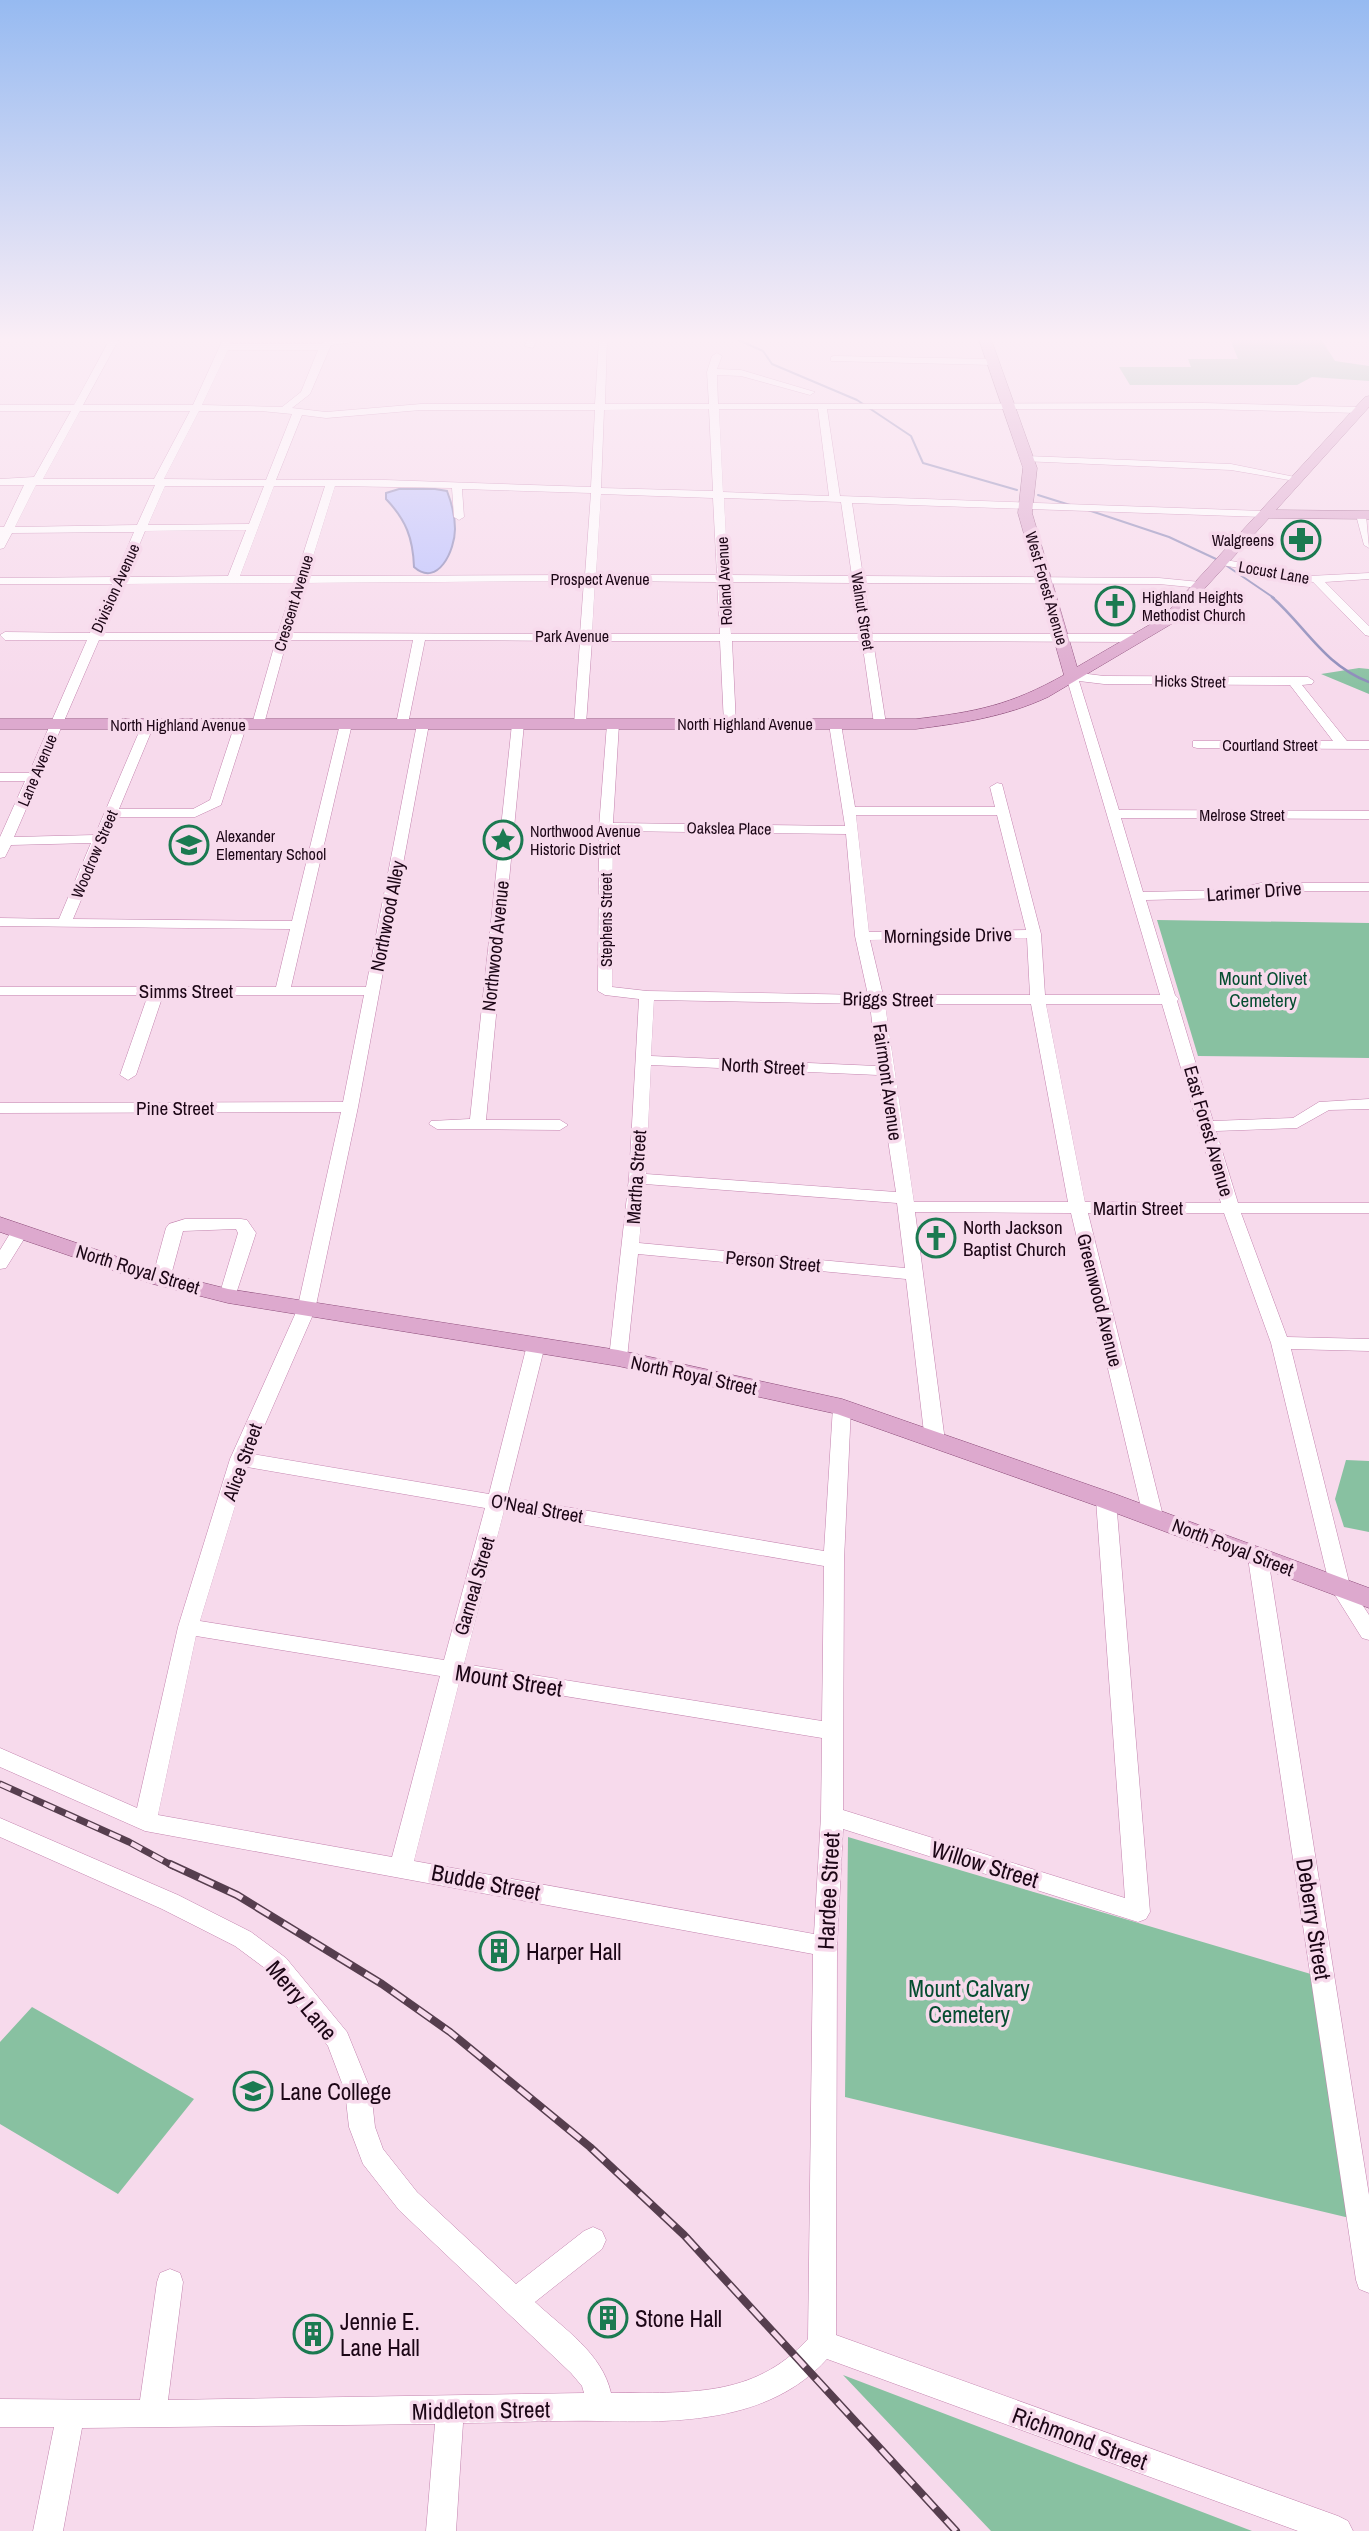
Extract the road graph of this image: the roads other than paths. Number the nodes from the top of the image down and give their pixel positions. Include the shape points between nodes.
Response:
1 (50, 457) edge
2 (171, 457) edge
3 (278, 457) edge
4 (598, 457) edge
5 (717, 457) edge
6 (832, 457) edge
7 (1315, 457) edge
8 (1026, 459) joint
9 (1296, 478) junction
10 (0, 482) edge
11 (34, 482) junction
12 (159, 482) junction
13 (268, 482) junction
14 (331, 483) junction
15 (457, 486) junction
16 (596, 489) junction
17 (720, 494) junction
18 (841, 498) junction
19 (1024, 506) junction
20 (1263, 514) junction
21 (1365, 515) edge
22 (459, 517) dead end
23 (251, 527) junction
24 (141, 528) junction
25 (4, 530) edge
26 (1369, 545) edge
27 (0, 546) edge
28 (1222, 561) junction
29 (1369, 576) edge
30 (589, 578) junction
31 (119, 579) junction
32 (233, 579) junction
33 (300, 579) junction
34 (723, 579) junction
35 (1316, 579) junction
36 (858, 580) junction
37 (0, 581) edge
38 (1045, 581) junction
39 (1200, 585) junction
40 (1369, 615) edge
41 (1354, 617) junction
42 (1369, 633) edge
43 (2, 634) edge
44 (283, 635) junction
45 (93, 636) junction
46 (420, 636) junction
47 (585, 636) junction
48 (727, 637) junction
49 (866, 637) junction
50 (1061, 638) junction
51 (1139, 638) junction
52 (1072, 676) junction
53 (1308, 681) dead end
54 (1294, 682) junction
55 (0, 724) edge
56 (148, 724) junction
57 (240, 724) junction
58 (258, 724) junction
59 (346, 724) junction
60 (402, 724) junction
61 (423, 724) junction
62 (518, 724) junction
63 (580, 724) junction
64 (613, 724) junction
65 (730, 724) junction
66 (835, 724) junction
67 (880, 724) junction
68 (57, 725) junction
69 (1197, 744) dead end
70 (1343, 745) junction
71 (1369, 745) edge
72 (0, 777) edge
73 (36, 777) junction
74 (997, 787) dead end
75 (849, 811) junction
76 (1001, 811) junction
77 (110, 813) junction
78 (1114, 814) junction
79 (1369, 815) edge
80 (606, 827) junction
81 (852, 830) junction
82 (100, 839) junction
83 (3, 841) edge
84 (0, 854) edge
85 (1369, 887) edge
86 (1139, 896) junction
87 (0, 922) edge
88 (64, 923) junction
89 (298, 925) junction
90 (1034, 934) junction
91 (862, 936) junction
92 (373, 990) junction
93 (0, 991) edge
94 (157, 991) junction
95 (282, 991) junction
96 (605, 991) joint
97 (647, 995) junction
98 (877, 999) junction
99 (1171, 999) junction
100 (1038, 1000) junction
101 (642, 1060) junction
102 (885, 1071) junction
103 (128, 1075) dead end
104 (1369, 1104) edge
105 (350, 1107) junction
106 (0, 1108) edge
107 (437, 1124) dead end
108 (561, 1125) dead end
109 (477, 1126) junction
110 (1209, 1126) junction
111 (637, 1178) junction
112 (906, 1203) junction
113 (1077, 1208) junction
114 (1231, 1208) junction
115 (1369, 1208) edge
116 (10, 1228) edge
117 (630, 1248) junction
118 (0, 1265) edge
119 (915, 1274) junction
120 (161, 1279) junction
121 (228, 1296) junction
122 (306, 1311) junction
123 (1280, 1343) junction
124 (536, 1345) junction
125 (1369, 1345) edge
126 (618, 1358) junction
127 (842, 1407) junction
128 (934, 1441) junction
129 (240, 1459) junction
130 (1106, 1500) junction
131 (498, 1502) junction
132 (1153, 1516) junction
133 (1258, 1558) junction
134 (834, 1560) junction
135 (1340, 1587) junction
136 (1369, 1598) edge
137 (188, 1627) junction
138 (1369, 1632) edge
139 (450, 1671) junction
140 (831, 1731) junction
141 (0, 1757) edge
142 (832, 1816) junction
143 (145, 1822) junction
144 (0, 1826) edge
145 (401, 1867) junction
146 (825, 1946) junction
147 (593, 2241) dead end
148 (1369, 2280) edge
149 (170, 2281) dead end
150 (516, 2300) junction
151 (822, 2344) junction
152 (601, 2408) junction
153 (450, 2410) junction
154 (0, 2413) edge
155 (71, 2414) junction
156 (152, 2414) junction
157 (48, 2531) edge
158 (441, 2531) edge
159 (1338, 2531) edge

1 - 11 street
2 - 12 street, Division Avenue
3 - 13 street
4 - 16 street
5 - 17 street, Roland Avenue
6 - 18 street, Walnut Street
7 - 9 main road, North Highland Avenue
8 - 9 street via 1231,467
8 - 19 main road, West Forest Avenue via 1030,476
9 - 20 main road, North Highland Avenue
10 - 11 street
11 - 12 street
11 - 25 street
12 - 13 street
12 - 24 street, Division Avenue
13 - 14 street
13 - 23 street
14 - 15 street
14 - 33 street, Crescent Avenue
15 - 16 street
15 - 22 street
16 - 17 street
16 - 30 street
17 - 18 street
17 - 34 street, Roland Avenue
18 - 19 street
18 - 36 street, Walnut Street
19 - 20 street
19 - 38 main road, West Forest Avenue
20 - 21 main road
20 - 28 main road, North Highland Avenue
21 - 26 street
23 - 24 street
23 - 32 street
24 - 25 street
24 - 31 street, Division Avenue
25 - 27 street
28 - 35 street, Locust Lane
28 - 39 main road, North Highland Avenue
29 - 35 street, Locust Lane
30 - 33 street, Prospect Avenue
30 - 34 street, Prospect Avenue
30 - 47 street
31 - 32 street, Prospect Avenue
31 - 37 street, Prospect Avenue
31 - 45 street, Division Avenue
32 - 33 street, Prospect Avenue
33 - 44 street, Crescent Avenue
34 - 36 street, Prospect Avenue
34 - 48 street, Roland Avenue
35 - 41 street
36 - 38 street, Prospect Avenue
36 - 49 street, Walnut Street
38 - 39 street, Prospect Avenue
38 - 50 main road, West Forest Avenue
39 - 51 main road, North Highland Avenue via 1168,620
40 - 41 street
41 - 42 street
43 - 45 street, Park Avenue
44 - 45 street, Park Avenue
44 - 46 street, Park Avenue
44 - 58 street, Crescent Avenue
45 - 68 street, Division Avenue
46 - 47 street, Park Avenue
46 - 60 street
47 - 48 street, Park Avenue
47 - 63 street
48 - 49 street, Park Avenue
48 - 65 street, Roland Avenue
49 - 50 street, Park Avenue
49 - 67 street, Walnut Street
50 - 51 street, Park Avenue
50 - 52 main road, West Forest Avenue
51 - 52 main road, North Highland Avenue
52 - 54 street, Hicks Street
52 - 67 main road, North Highland Avenue via 999,711 948,721
52 - 78 street, East Forest Avenue
53 - 54 street, Hicks Street
54 - 70 street, Courtland Street
55 - 68 main road, North Highland Avenue
56 - 57 main road, North Highland Avenue
56 - 68 main road, North Highland Avenue
56 - 77 street, Woodrow Street
57 - 58 main road, North Highland Avenue
57 - 77 street via 216,802 195,813
58 - 59 main road, North Highland Avenue
59 - 60 main road, North Highland Avenue
59 - 89 street
60 - 61 main road, North Highland Avenue
61 - 62 main road, North Highland Avenue
61 - 92 street, Northwood Alley
62 - 63 main road, North Highland Avenue
62 - 109 street, Northwood Avenue
63 - 64 main road, North Highland Avenue
64 - 65 main road, North Highland Avenue
64 - 80 street, Stephens Street
65 - 66 main road, North Highland Avenue
66 - 67 main road, North Highland Avenue
66 - 75 street, Fairmont Avenue
68 - 73 street, Lane Avenue
69 - 70 street, Courtland Street
70 - 71 street, Courtland Street
72 - 73 street
73 - 83 street, Lane Avenue
74 - 76 street, Morningside Drive
75 - 76 street
75 - 81 street, Fairmont Avenue
76 - 90 street, Morningside Drive
77 - 82 street, Woodrow Street
78 - 79 street, Melrose Street
78 - 86 street, East Forest Avenue
80 - 81 street, Oakslea Place
80 - 96 street, Stephens Street
81 - 91 street, Fairmont Avenue
82 - 83 street
82 - 88 street, Woodrow Street
83 - 84 street, Lane Avenue
85 - 86 street, Larimer Drive via 1261,887 1231,894
86 - 99 street, East Forest Avenue
87 - 88 street, Woodrow Street
88 - 89 street
89 - 95 street
90 - 91 street, Morningside Drive
90 - 100 street, Morningside Drive
91 - 98 street, Fairmont Avenue
92 - 95 street, Simms Street
92 - 105 street, Northwood Alley
93 - 94 street, Simms Street
94 - 95 street, Simms Street
94 - 103 street
96 - 97 street, Briggs Street
97 - 98 street, Briggs Street
97 - 101 street, Martha Street
98 - 100 street, Briggs Street
98 - 102 street, Fairmont Avenue
99 - 100 street, Briggs Street
99 - 110 street, East Forest Avenue
100 - 113 street, Greenwood Avenue
101 - 102 street, North Street
101 - 111 street, Martha Street
102 - 112 street, Fairmont Avenue
104 - 110 street via 1325,1105 1297,1123
105 - 106 street, Pine Street
105 - 122 street, Alice Street
107 - 109 street
108 - 109 street
110 - 114 street, East Forest Avenue
111 - 112 street, Martin Street
111 - 117 street, Martha Street
112 - 113 street, Martin Street
112 - 119 street, Fairmont Avenue
113 - 114 street, Martin Street
113 - 132 street, Greenwood Avenue
114 - 115 street, Martin Street
114 - 123 street, East Forest Avenue
116 - 118 street
116 - 120 main road, North Royal Street
117 - 119 street, Person Street
117 - 126 street, Martha Street
119 - 128 street, Fairmont Avenue
120 - 121 main road, North Royal Street
120 - 121 street via 175,1228 241,1224 247,1233
121 - 122 main road, North Royal Street
122 - 124 main road, North Royal Street
122 - 129 street, Alice Street
123 - 125 street
123 - 135 street, East Forest Avenue
124 - 126 main road, North Royal Street
124 - 131 street, Garneal Street
126 - 127 main road, North Royal Street
127 - 128 main road, North Royal Street
127 - 134 street, Hardee Street
128 - 130 main road, North Royal Street
129 - 131 street, O'Neal Street
129 - 137 street, Alice Street
130 - 132 main road, North Royal Street
130 - 142 street, Willow Street via 1139,1912
131 - 134 street, O'Neal Street
131 - 139 street, Garneal Street
132 - 133 main road, North Royal Street
133 - 135 main road, North Royal Street
133 - 148 street, Deberry Street
134 - 140 street, Hardee Street
135 - 136 main road, North Royal Street
135 - 138 street, East Forest Avenue
137 - 139 street, Mount Street
137 - 143 street, Alice Street
139 - 140 street, Mount Street
139 - 145 street, Garneal Street
140 - 142 street, Hardee Street
141 - 143 street, Budde Street
142 - 146 street, Hardee Street
143 - 145 street, Budde Street
144 - 150 street, Merry Lane via 243,1939 278,1965 338,2040 358,2091 362,2127 372,2156 408,2201
145 - 146 street, Budde Street
146 - 151 street, Hardee Street
147 - 150 street
149 - 156 street
150 - 152 street, Merry Lane via 594,2379
151 - 152 street, Middleton Street via 802,2368 761,2392 737,2399
151 - 159 street, Richmond Street
152 - 153 street, Middleton Street
153 - 156 street, Middleton Street
153 - 158 street
154 - 155 street, Middleton Street
155 - 156 street, Middleton Street
155 - 157 street

